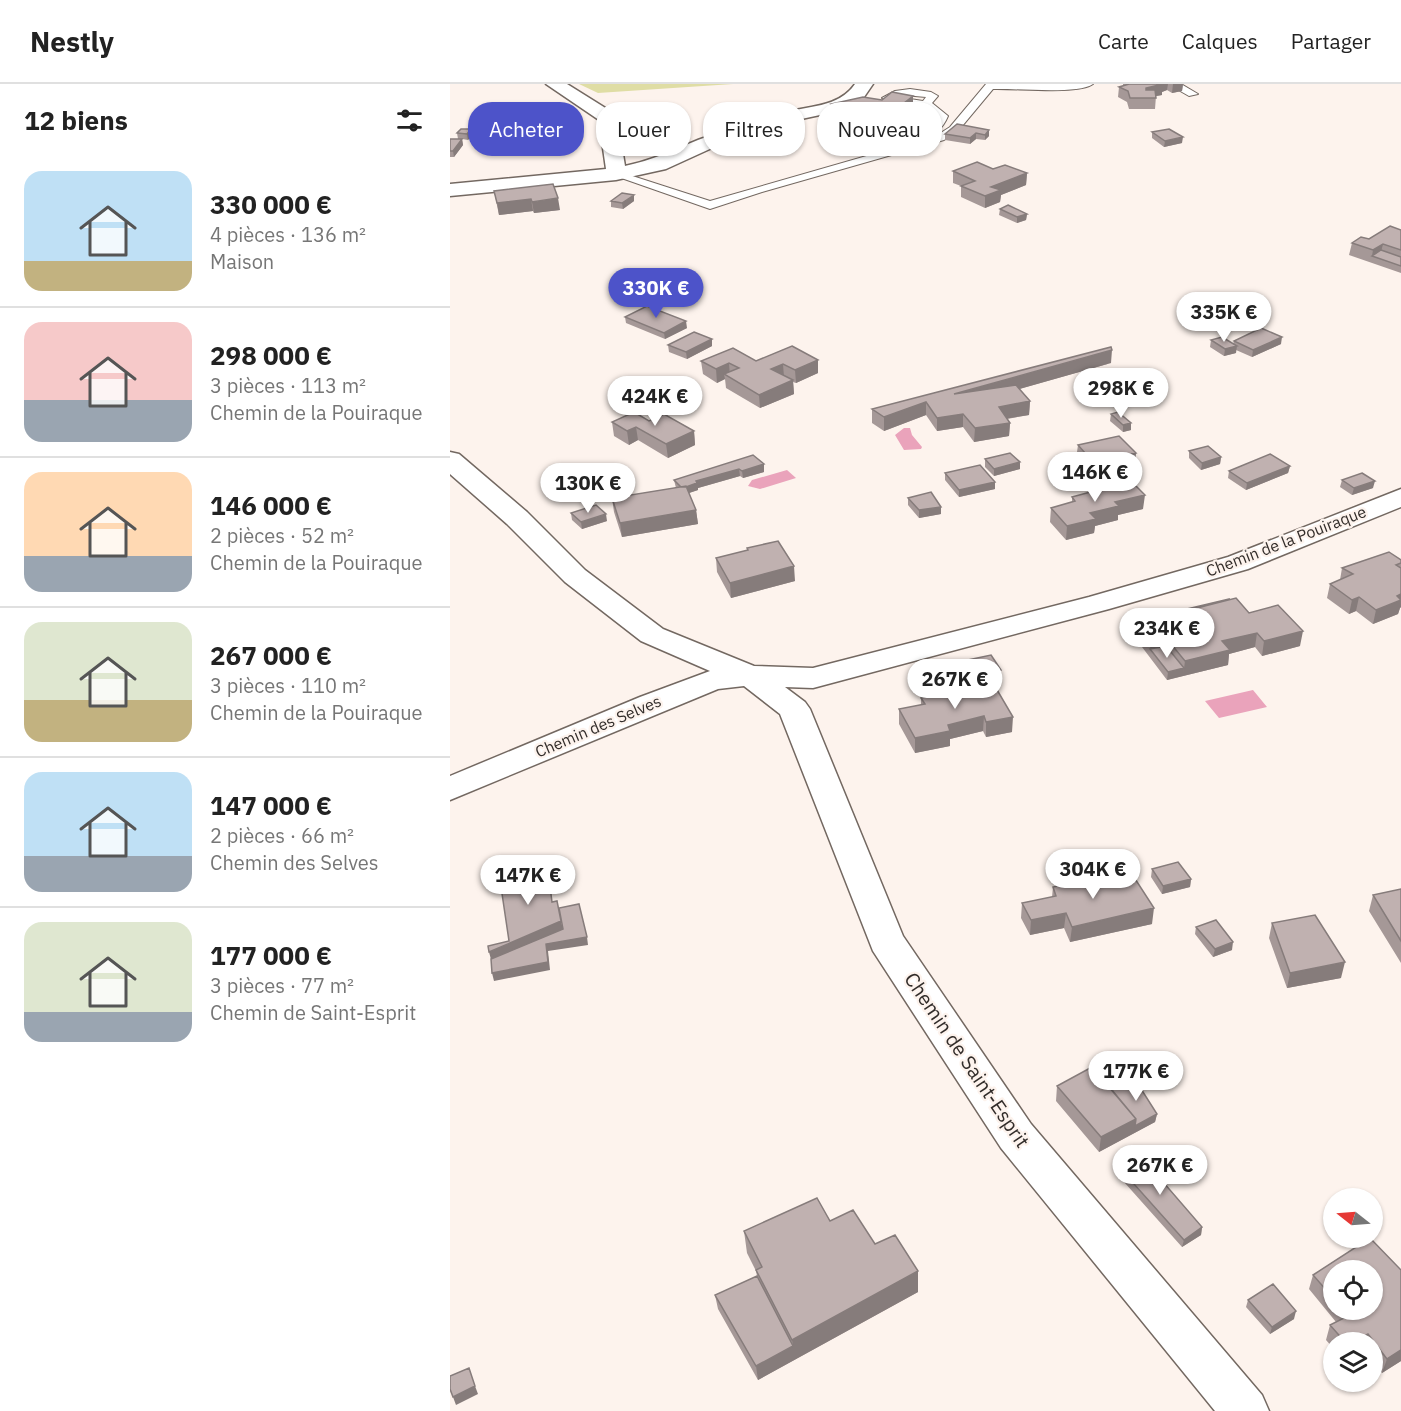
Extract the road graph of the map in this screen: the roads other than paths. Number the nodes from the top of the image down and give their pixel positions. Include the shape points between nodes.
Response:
1 (555, 84) edge
2 (864, 84) edge
3 (1089, 84) edge
4 (1173, 84) edge
5 (1192, 94) dead end
6 (845, 156) edge
7 (616, 174) junction
8 (450, 190) edge
9 (686, 199) junction
10 (450, 460) edge
11 (1401, 497) edge
12 (750, 676) junction
13 (450, 789) edge
14 (1245, 1411) edge

1 - 7 street via 608,118
2 - 7 street via 856,96 842,105 787,117 705,144 659,165
3 - 9 lane via 990,86 954,129 940,138 710,205
4 - 5 lane
6 - 9 lane
7 - 8 street
7 - 9 lane
10 - 12 street via 517,518 575,576 652,635
11 - 12 street, Chemin de la Pouiraque via 1238,563 1099,603 813,678
12 - 13 street, Chemin des Selves via 713,680
12 - 14 street, Chemin de Saint-Esprit via 794,709 886,941 1009,1126

